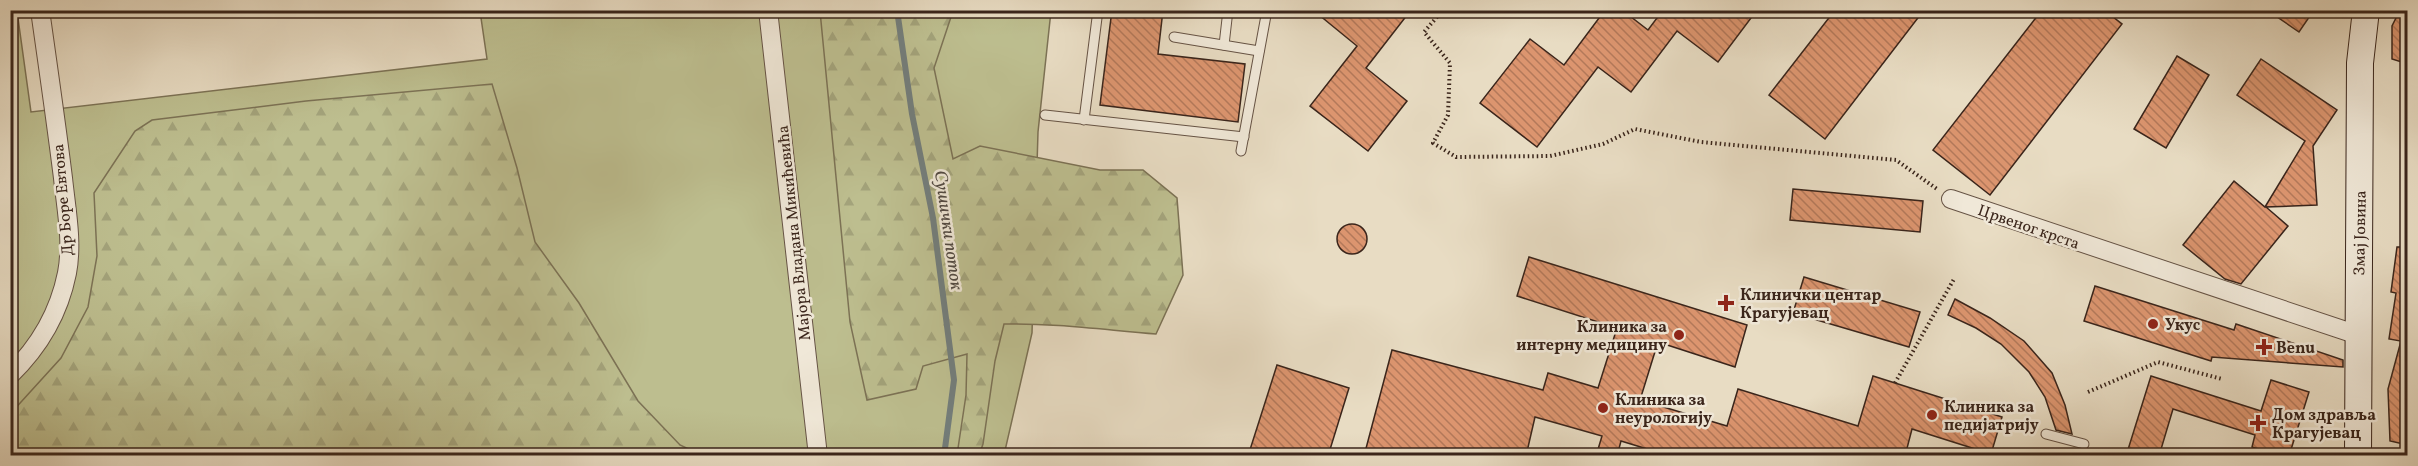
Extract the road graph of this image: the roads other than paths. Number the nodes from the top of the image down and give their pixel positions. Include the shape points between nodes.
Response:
1 (40, 10) edge
2 (768, 10) edge
3 (1098, 10) edge
4 (1228, 10) edge
5 (1267, 10) edge
6 (2366, 10) edge
7 (1174, 37) dead end
8 (1224, 45) junction
9 (1259, 51) junction
10 (1045, 115) dead end
11 (1084, 120) junction
12 (1244, 137) junction
13 (1241, 151) dead end
14 (1951, 199) road end
15 (2358, 335) junction
16 (10, 375) edge
17 (2046, 434) dead end
18 (2084, 444) dead end
19 (818, 456) edge
20 (2358, 456) edge

1 - 16 street, Др Боре Евтова via 66,207 67,272 39,342
2 - 19 street, Мајора Владана Микићевића
3 - 11 lane
4 - 8 lane
5 - 9 lane
6 - 15 main road, Змај Јовина via 2360,63
7 - 8 lane
8 - 9 lane
9 - 12 lane
10 - 11 lane
11 - 12 lane
12 - 13 lane
14 - 15 street, Црвеног крста
15 - 20 main road, Змај Јовина
17 - 18 lane

